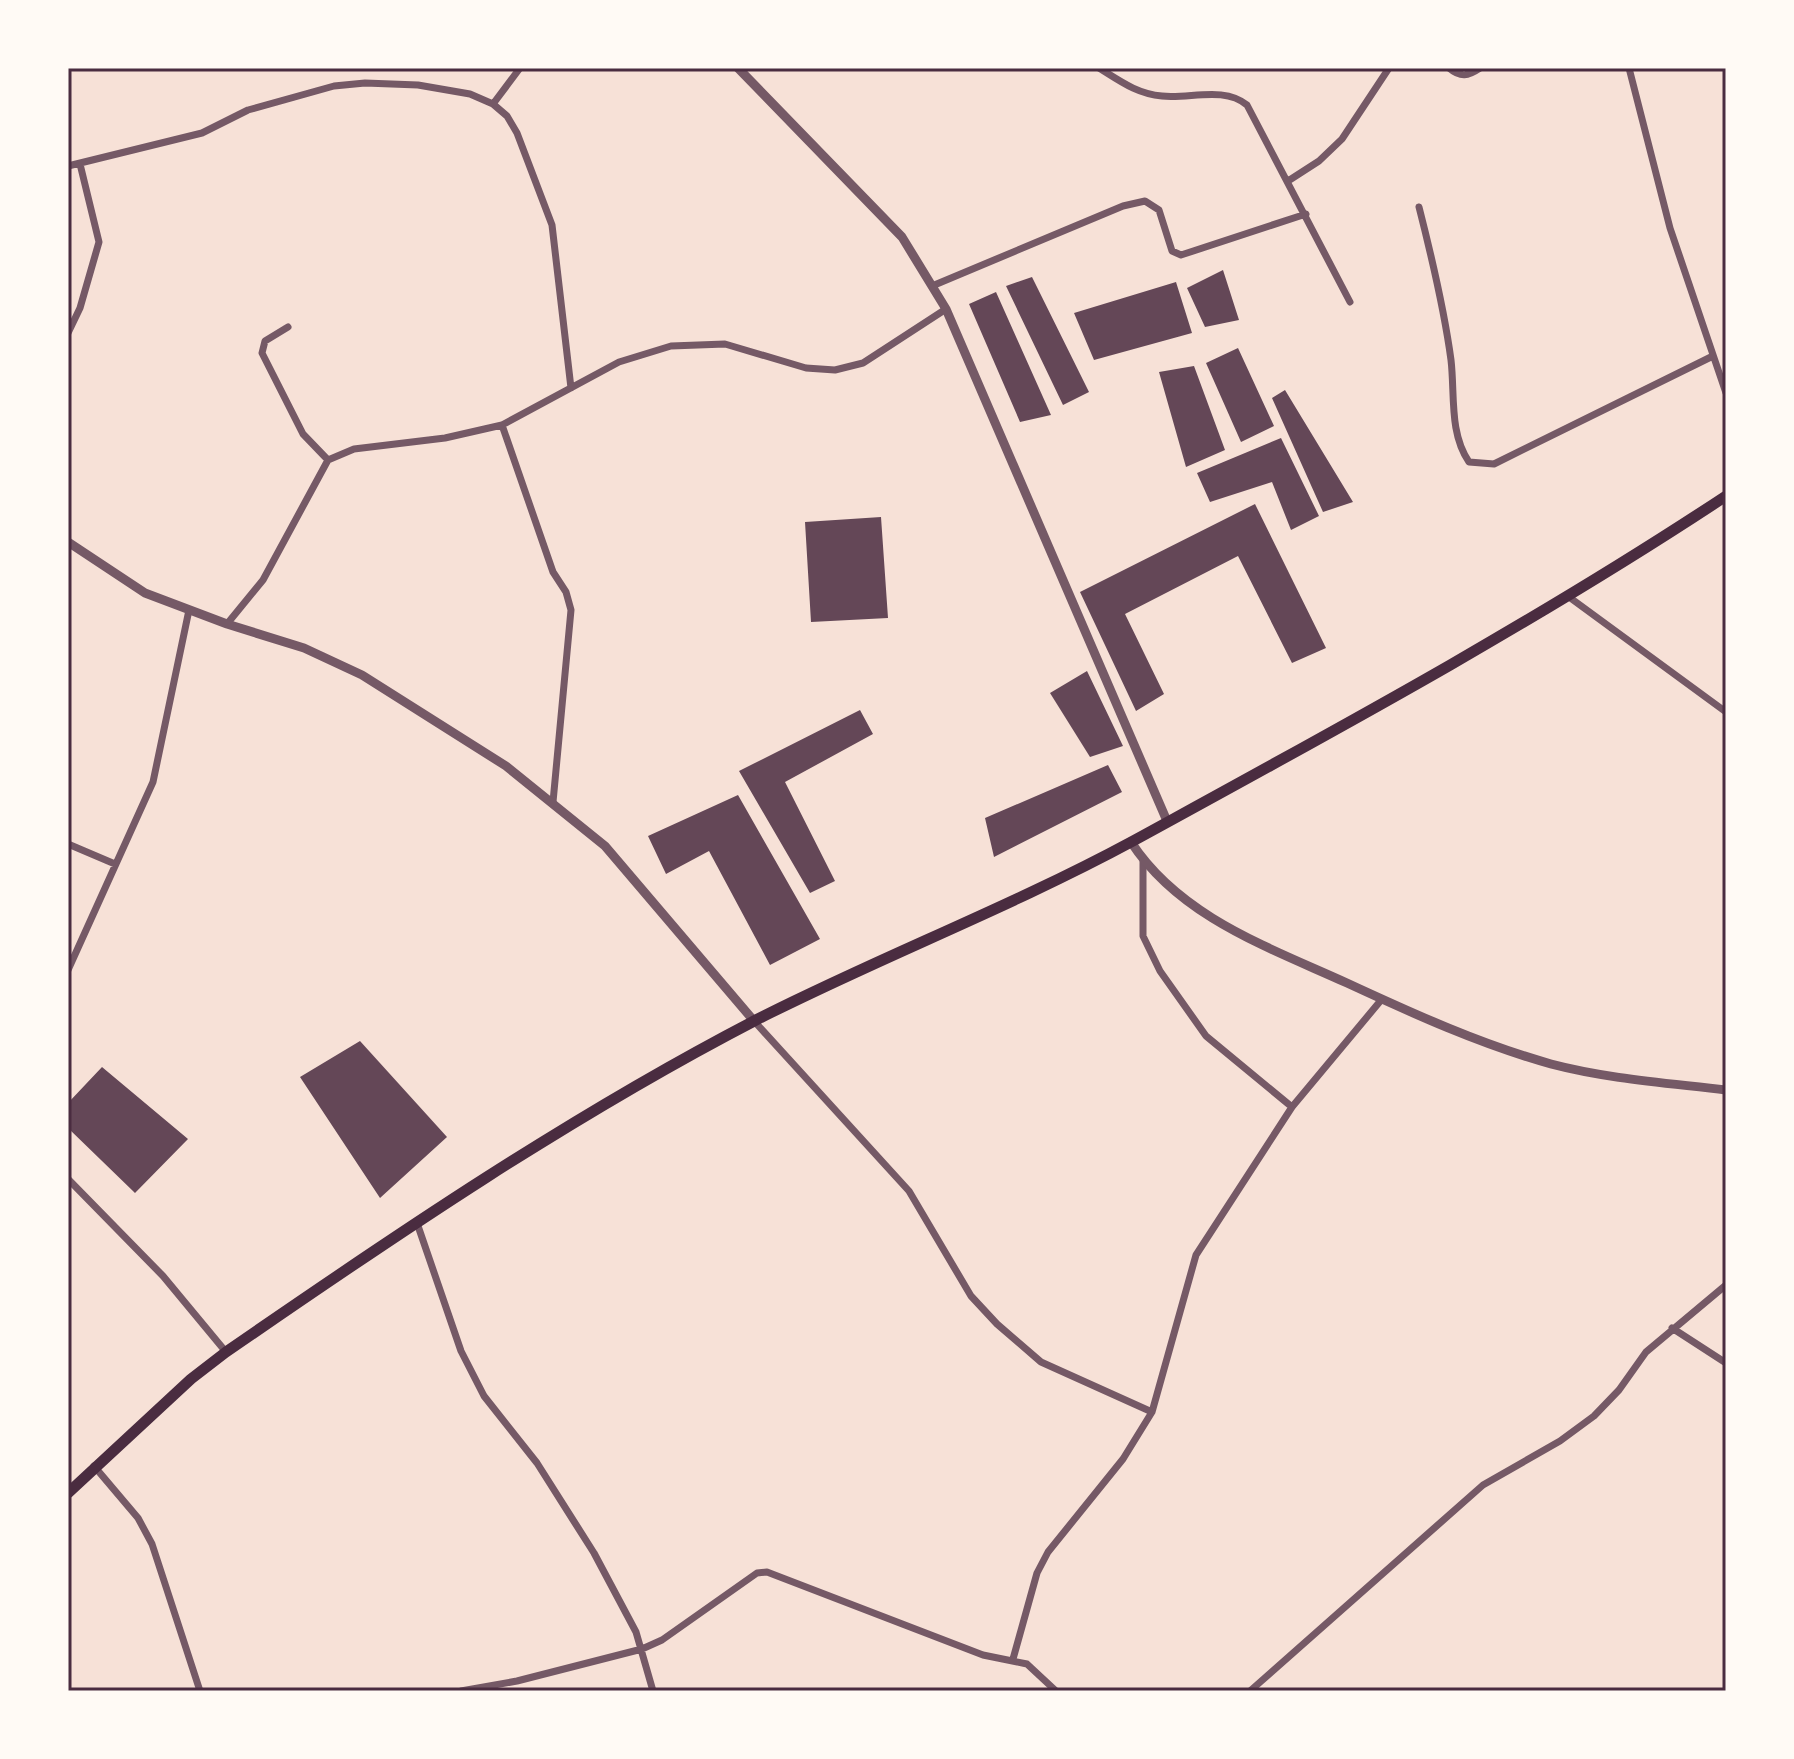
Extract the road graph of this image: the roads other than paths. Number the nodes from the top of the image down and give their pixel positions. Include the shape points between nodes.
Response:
1 (520, 68) edge
2 (738, 68) edge
3 (1099, 68) edge
4 (1389, 68) edge
5 (1449, 68) edge
6 (1480, 68) edge
7 (1629, 68) edge
8 (493, 104) junction
9 (80, 164) junction
10 (68, 166) edge
11 (1288, 181) junction
12 (1419, 207) dead end
13 (1306, 214) junction
14 (932, 286) junction
15 (1350, 302) dead end
16 (946, 309) junction
17 (288, 327) dead end
18 (68, 333) edge
19 (1713, 356) junction
20 (571, 388) junction
21 (1726, 393) edge
22 (502, 425) junction
23 (328, 460) junction
24 (1726, 496) edge
25 (68, 542) edge
26 (1569, 597) junction
27 (189, 610) junction
28 (227, 624) junction
29 (1726, 712) edge
30 (553, 802) junction
31 (1167, 821) junction
32 (1131, 842) junction
33 (68, 844) edge
34 (1143, 861) junction
35 (115, 864) junction
36 (68, 970) edge
37 (1382, 999) junction
38 (754, 1021) junction
39 (1726, 1090) edge
40 (1292, 1107) junction
41 (68, 1179) edge
42 (417, 1223) junction
43 (1726, 1285) edge
44 (1672, 1328) junction
45 (226, 1352) junction
46 (1726, 1363) edge
47 (1152, 1412) junction
48 (94, 1466) junction
49 (68, 1493) edge
50 (642, 1649) junction
51 (1013, 1659) junction
52 (200, 1691) edge
53 (461, 1691) edge
54 (653, 1691) edge
55 (1056, 1691) edge
56 (1250, 1691) edge

1 - 8 street
2 - 14 street via 902,237
3 - 11 street via 1135,91 1237,97 1247,105
4 - 11 street via 1342,139
5 - 6 street via 1458,75
7 - 19 street via 1670,228
8 - 9 street via 470,94 418,85 334,86 248,110 202,133
8 - 20 street via 517,133 552,225
9 - 10 street
9 - 18 street via 99,242
11 - 13 street
12 - 19 street via 1446,328 1457,445 1469,462 1494,464
13 - 14 street via 1181,255 1172,251 1159,210 1145,201
13 - 15 street
14 - 16 street
16 - 20 street via 863,363 835,370 806,368 725,344 671,346 619,362
16 - 31 street
17 - 23 street via 265,341 262,353 303,434
19 - 21 street
20 - 22 street
22 - 23 street via 354,449
22 - 30 street via 571,610
23 - 28 street via 263,580
24 - 26 main road
25 - 27 street via 145,593
26 - 29 street
26 - 31 main road via 1418,686
27 - 28 street
27 - 35 street via 153,782
28 - 30 street via 304,648 362,675
30 - 38 street via 605,846
31 - 32 main road
32 - 34 street
32 - 38 main road
33 - 35 street
34 - 37 street via 1172,891 1231,929
34 - 40 street via 1143,936 1160,971 1206,1036
35 - 36 street
37 - 39 street via 1454,1032 1550,1064
37 - 40 street
38 - 42 main road via 537,1146
38 - 47 street via 909,1191 971,1296 997,1324 1041,1362
40 - 47 street via 1196,1255
41 - 45 street via 163,1276
42 - 45 main road
42 - 50 street via 461,1351 484,1396 561,1498
43 - 44 street
44 - 46 street
44 - 56 street via 1594,1416 1483,1485
45 - 48 main road
47 - 51 street via 1123,1459 1048,1552
48 - 49 main road
48 - 52 street via 138,1518 152,1544
50 - 51 street via 757,1573 767,1572 983,1655
50 - 53 street
50 - 54 street
51 - 55 street via 1027,1664

